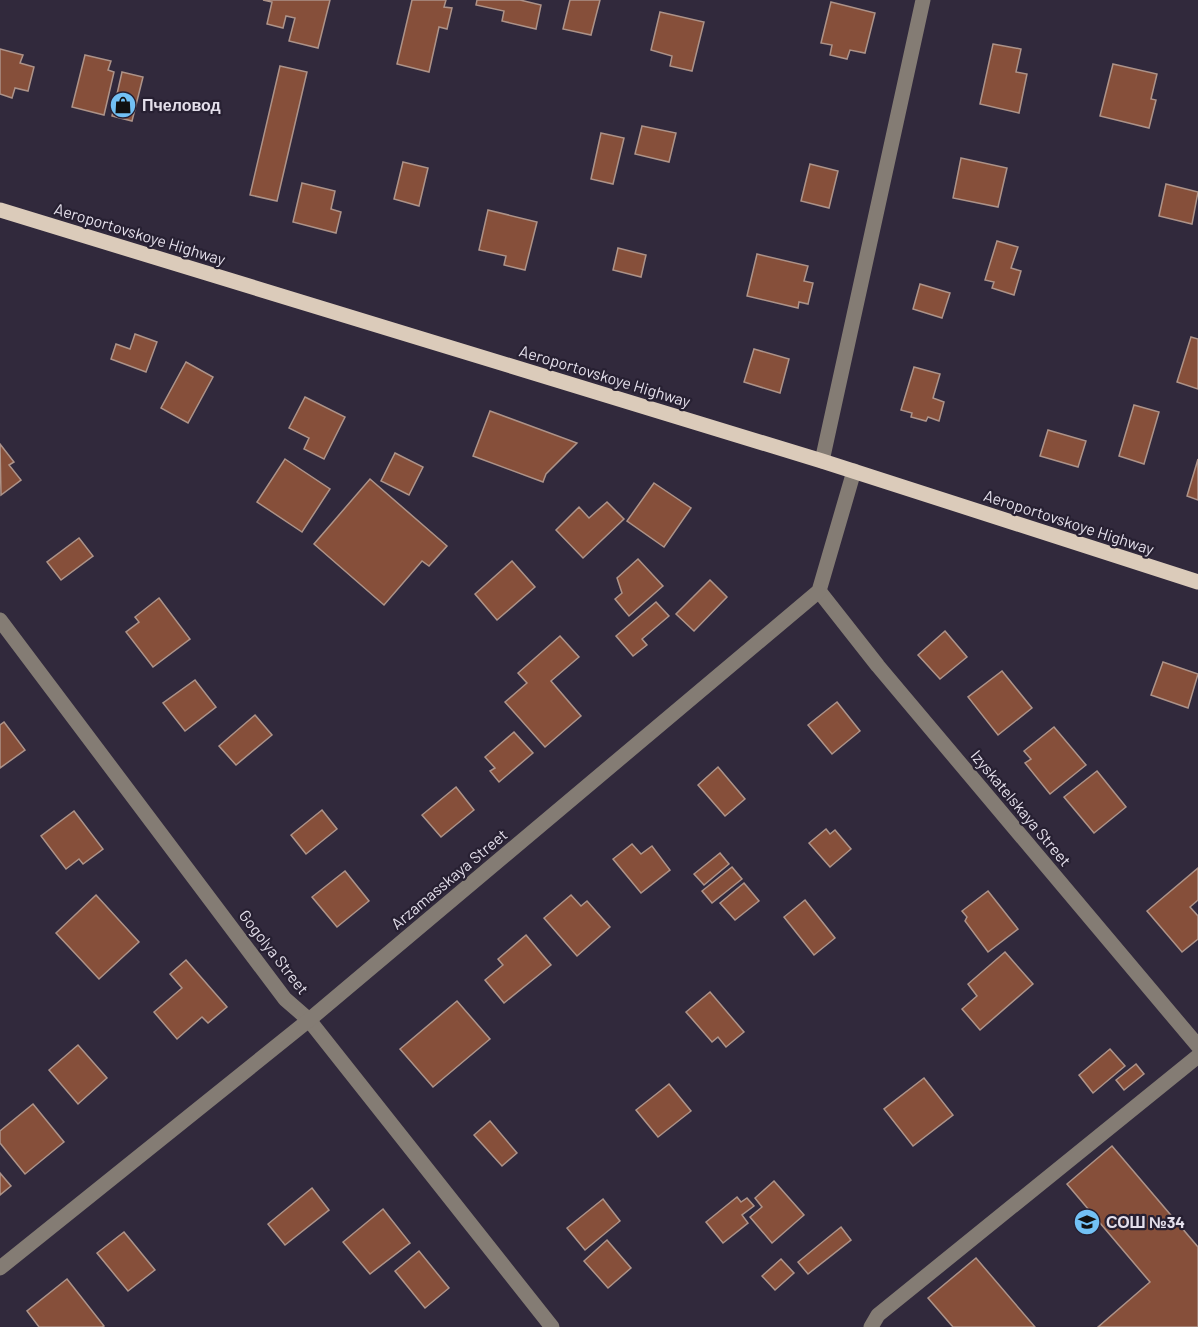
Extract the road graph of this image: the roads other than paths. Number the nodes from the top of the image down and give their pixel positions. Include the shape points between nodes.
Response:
1 (923, 0) edge
2 (0, 210) edge
3 (822, 461) junction
4 (854, 471) junction
5 (1198, 582) edge
6 (819, 591) junction
7 (0, 620) edge
8 (309, 1020) junction
9 (1198, 1046) edge
10 (1198, 1056) edge
11 (0, 1268) edge
12 (552, 1327) edge
13 (871, 1327) edge

1 - 3 street
2 - 3 main road, Aeroportovskoye Highway
3 - 4 main road, Aeroportovskoye Highway
4 - 5 main road, Aeroportovskoye Highway
4 - 6 street
6 - 8 street, Arzamasskaya Street
6 - 9 street, Izyskatelskaya Street
7 - 8 street, Gogolya Street via 285,999
8 - 11 street, Arzamasskaya Street
8 - 12 street, Gogolya Street
10 - 13 street via 878,1315

